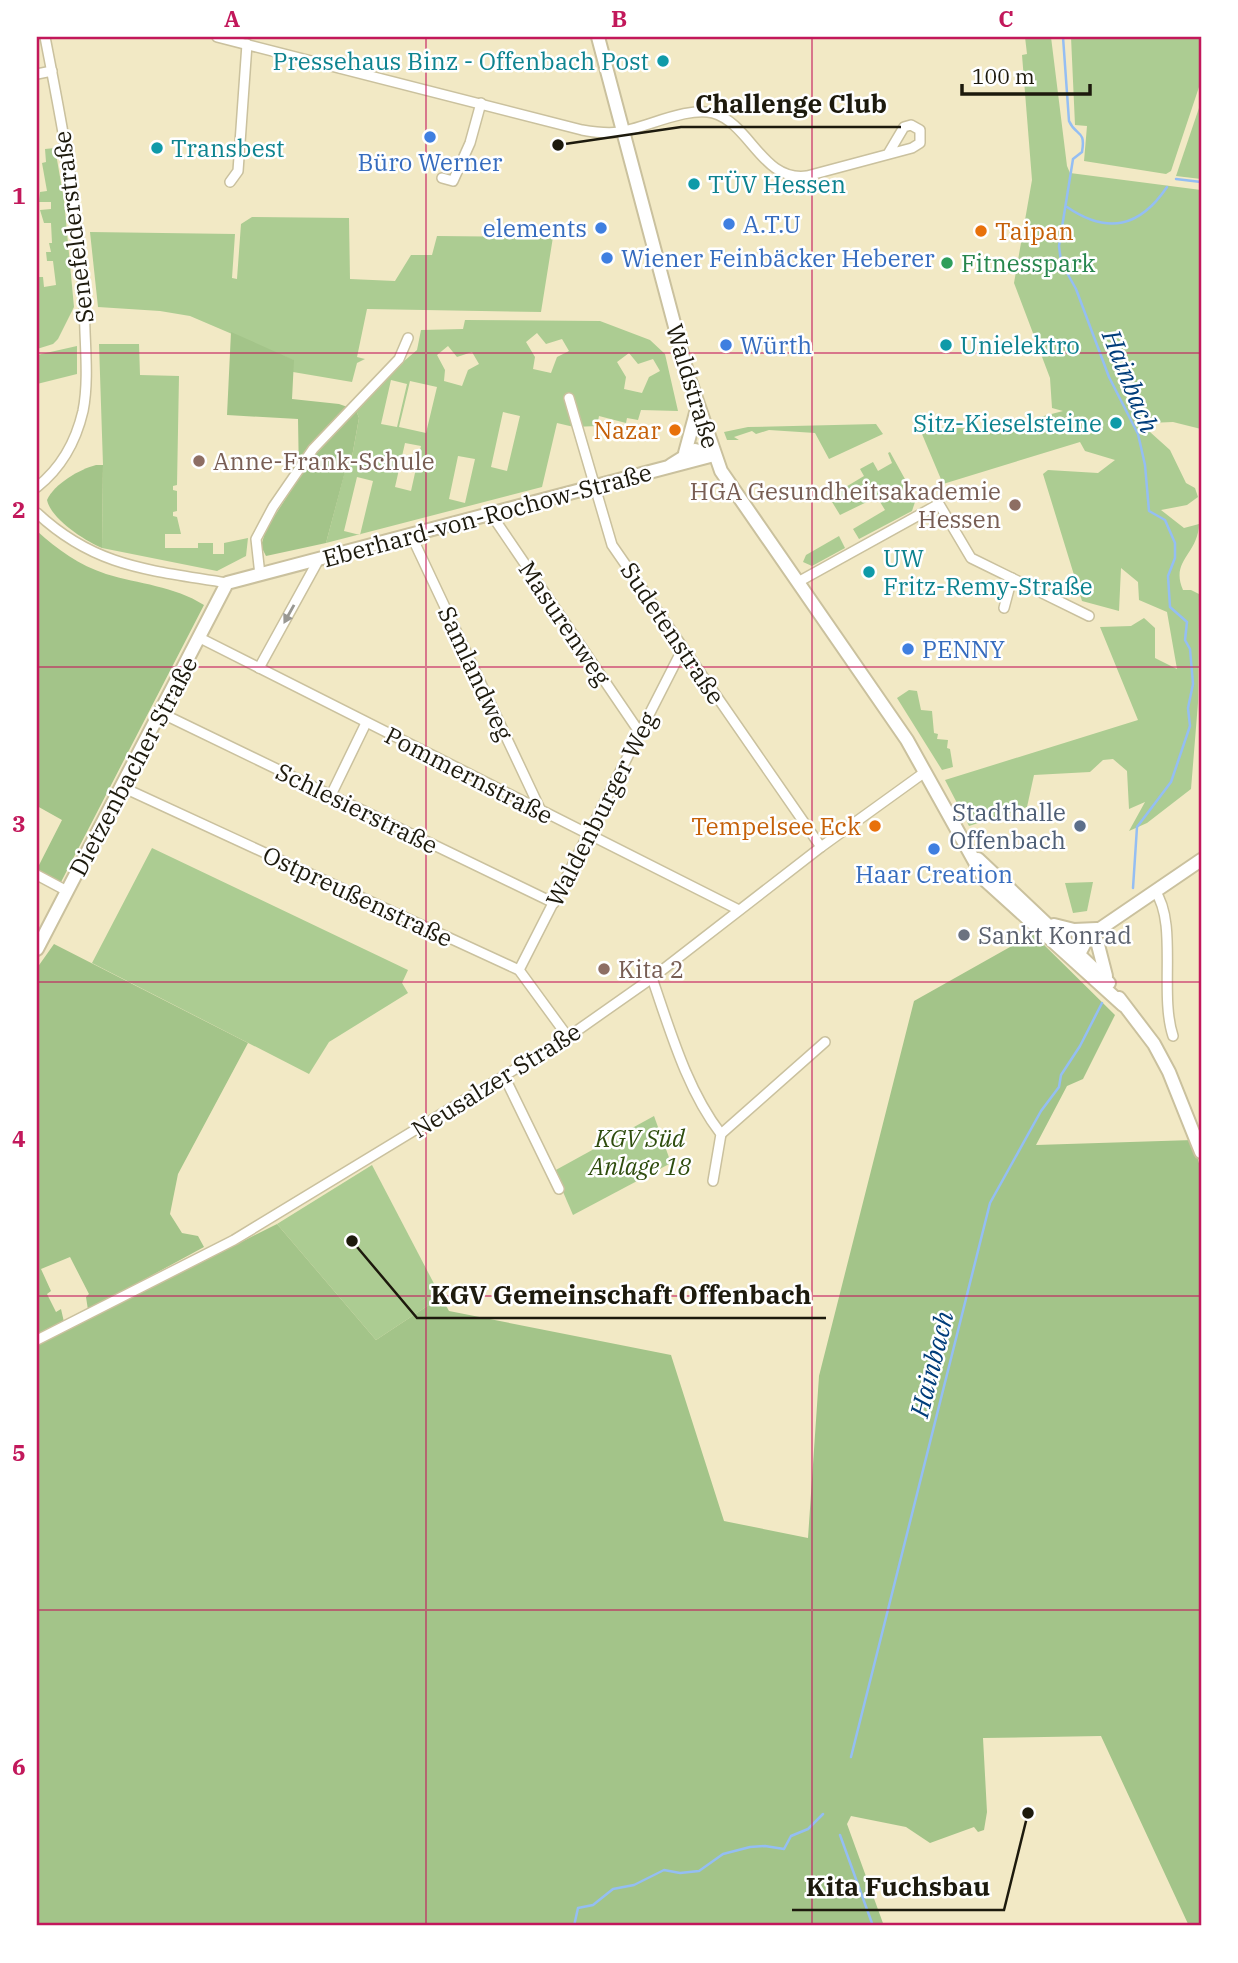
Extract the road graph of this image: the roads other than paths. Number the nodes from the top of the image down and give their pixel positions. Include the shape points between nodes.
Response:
1 (45, 37) edge
2 (217, 37) edge
3 (597, 37) edge
4 (247, 44) junction
5 (52, 71) junction
6 (37, 74) edge
7 (481, 103) junction
8 (622, 132) junction
9 (888, 154) dead end
10 (442, 178) dead end
11 (230, 182) dead end
12 (408, 338) dead end
13 (569, 398) dead end
14 (697, 405) junction
15 (685, 453) junction
16 (714, 455) junction
17 (666, 468) junction
18 (37, 487) edge
19 (594, 487) junction
20 (37, 513) edge
21 (491, 514) junction
22 (411, 535) junction
23 (320, 559) junction
24 (260, 575) junction
25 (1012, 578) junction
26 (798, 582) junction
27 (227, 583) junction
28 (1004, 608) dead end
29 (1089, 616) dead end
30 (200, 638) junction
31 (683, 648) junction
32 (259, 668) junction
33 (161, 713) junction
34 (366, 723) junction
35 (639, 733) junction
36 (925, 772) junction
37 (122, 787) junction
38 (331, 795) junction
39 (541, 811) junction
40 (588, 835) junction
41 (962, 840) junction
42 (821, 847) junction
43 (1201, 860) edge
44 (37, 875) edge
45 (67, 891) junction
46 (1155, 891) junction
47 (554, 903) junction
48 (739, 910) junction
49 (1046, 922) junction
50 (1104, 928) junction
51 (1097, 941) junction
52 (37, 948) edge
53 (1078, 958) junction
54 (519, 970) junction
55 (652, 978) junction
56 (1109, 983) junction
57 (1124, 1005) junction
58 (1173, 1036) dead end
59 (568, 1037) junction
60 (825, 1042) dead end
61 (504, 1076) junction
62 (721, 1134) junction
63 (1201, 1152) edge
64 (713, 1181) dead end
65 (559, 1189) dead end
66 (37, 1340) edge

1 - 5 street, Senefelderstraße
2 - 4 street
3 - 8 main road, Waldstraße
4 - 7 street
4 - 11 street via 238,171
5 - 6 street
5 - 18 street, Senefelderstraße via 79,239 85,395 73,441 58,466
7 - 8 street via 582,130
7 - 10 street via 453,181
8 - 9 street via 695,113 712,113 731,125 777,170 795,177
8 - 14 main road, Waldstraße
12 - 24 street via 399,359 326,434 279,497 256,539
13 - 19 street, Sudetenstraße
14 - 15 main road
14 - 16 main road, Waldstraße
15 - 16 main road via 700,450
15 - 17 main road
16 - 17 main road, Eberhard-von-Rochow-Straße
16 - 26 main road, Waldstraße
17 - 19 main road, Eberhard-von-Rochow-Straße
19 - 21 main road, Eberhard-von-Rochow-Straße
19 - 31 street, Sudetenstraße via 612,545
20 - 27 street, Eberhard-von-Rochow-Straße via 70,540 106,559
21 - 22 main road, Eberhard-von-Rochow-Straße
21 - 35 street, Masurenweg
22 - 23 main road, Eberhard-von-Rochow-Straße
22 - 39 street, Samlandweg
23 - 24 main road, Eberhard-von-Rochow-Straße
23 -> 32 street
24 - 27 main road, Eberhard-von-Rochow-Straße
25 - 26 street via 966,554 939,504
25 - 28 street
25 - 29 street
26 - 36 main road, Waldstraße
27 - 30 main road, Dietzenbacher Straße
30 - 32 street, Pommernstraße
30 - 33 main road, Dietzenbacher Straße
31 - 35 street, Waldenburger Weg
31 - 42 street, Sudetenstraße
32 - 34 street, Pommernstraße
33 - 37 main road, Dietzenbacher Straße
33 - 38 street, Schlesierstraße
34 - 38 street
34 - 39 street, Pommernstraße
35 - 40 street, Waldenburger Weg
36 - 41 main road, Waldstraße
36 - 42 street, Neusalzer Straße
37 - 45 main road, Dietzenbacher Straße
37 - 54 street, Ostpreußenstraße
38 - 47 street, Schlesierstraße
39 - 40 street, Pommernstraße
40 - 47 street, Waldenburger Weg
40 - 48 street, Pommernstraße
41 - 49 main road, Waldstraße
41 - 53 main road, Waldstraße via 985,880 1061,949
42 - 48 street, Neusalzer Straße
43 - 46 main road
44 - 45 street
45 - 52 main road, Dietzenbacher Straße
46 - 50 main road
46 - 58 street via 1165,912 1166,1011
47 - 54 street, Waldenburger Weg
48 - 55 street, Neusalzer Straße
49 - 50 main road via 1074,930
49 - 53 main road, Waldstraße
50 - 51 main road
50 - 53 main road via 1086,939
51 - 53 main road
51 - 56 main road
53 - 56 main road, Waldstraße
53 - 57 main road, Waldstraße
54 - 59 street, Ostpreußenstraße
55 - 59 street, Neusalzer Straße
55 - 62 street via 676,1044 710,1120
56 - 57 main road, Waldstraße
57 - 63 main road, Waldstraße via 1173,1078
59 - 61 street, Neusalzer Straße
60 - 62 street
61 - 65 street
61 - 66 street, Neusalzer Straße via 234,1240
62 - 64 street

